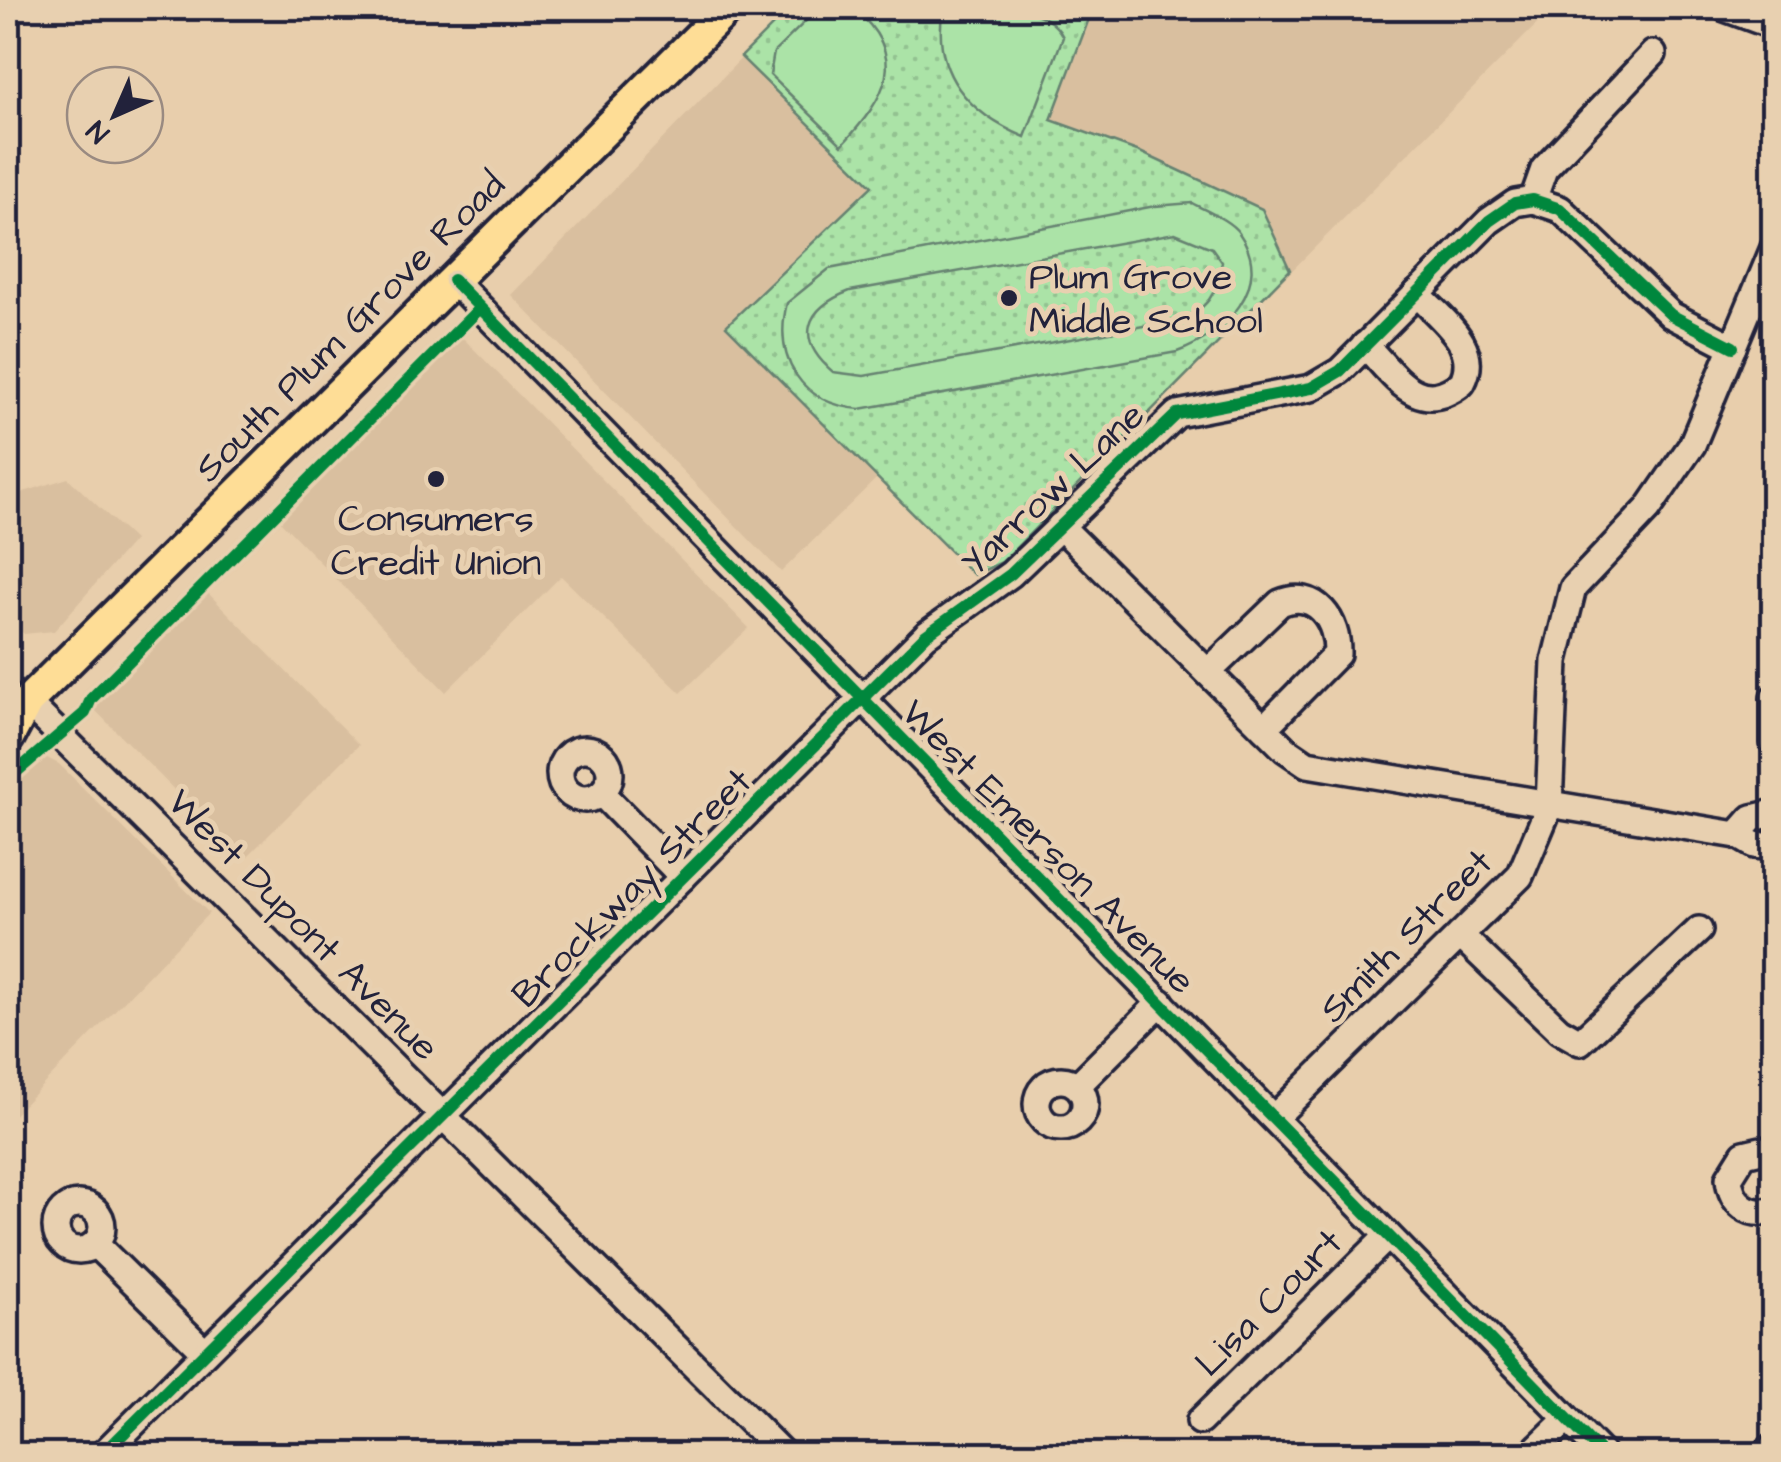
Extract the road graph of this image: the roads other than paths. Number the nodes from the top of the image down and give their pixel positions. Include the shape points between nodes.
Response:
1 (728, 8) edge
2 (1725, 8) edge
3 (1774, 26) edge
4 (1654, 54) dead end
5 (1533, 200) junction
6 (1774, 248) edge
7 (453, 280) junction
8 (1417, 294) junction
9 (1366, 346) junction
10 (1734, 347) junction
11 (1060, 526) junction
12 (1208, 672) junction
13 (1774, 698) edge
14 (14, 699) edge
15 (861, 700) junction
16 (1264, 728) junction
17 (8, 738) edge
18 (1774, 743) edge
19 (602, 794) dead end
20 (1548, 807) junction
21 (1774, 813) edge
22 (1738, 835) junction
23 (1774, 847) edge
24 (683, 877) junction
25 (1699, 930) dead end
26 (1460, 936) junction
27 (1162, 1002) junction
28 (1078, 1086) dead end
29 (444, 1116) junction
30 (1275, 1116) junction
31 (1774, 1153) edge
32 (1771, 1219) edge
33 (1388, 1236) junction
34 (95, 1244) dead end
35 (205, 1352) junction
36 (1566, 1420) junction
37 (1200, 1421) dead end
38 (1774, 1446) edge
39 (102, 1454) edge
40 (784, 1454) edge
41 (1532, 1454) edge
42 (1602, 1454) edge
43 (1765, 1454) edge

1 - 7 main road, South Plum Grove Road
2 - 3 street
4 - 5 street via 1544,169
5 - 8 street, Yarrow Lane via 1488,221
5 - 10 street via 1560,209 1671,315
6 - 10 street, Smith Street
7 - 14 main road, South Plum Grove Road
7 - 15 street, West Emerson Avenue
8 - 9 street, Yarrow Lane
8 - 9 street via 1466,348 1462,384 1439,398 1424,398
9 - 11 street, Yarrow Lane via 1311,388 1177,414
10 - 20 street, Smith Street via 1692,445 1667,484 1574,588 1554,661
11 - 12 street
11 - 15 street, Yarrow Lane via 1011,574 926,635
12 - 16 street
12 - 16 street via 1280,602 1305,599 1328,616 1337,654
13 - 18 street
14 - 17 main road, South Plum Grove Road
14 - 29 street, West Dupont Avenue
15 - 24 street, Brockway Street
15 - 27 street, West Emerson Avenue
16 - 20 street via 1307,764
19 - 24 street
20 - 22 street
20 - 26 street, Smith Street via 1520,876
21 - 22 street via 1752,818
22 - 23 street
24 - 29 street, Brockway Street
25 - 26 street via 1580,1042
26 - 30 street, Smith Street
27 - 28 street
27 - 30 street, West Emerson Avenue
29 - 35 street, Brockway Street
29 - 40 street, West Dupont Avenue
30 - 33 street, West Emerson Avenue
31 - 32 street via 1744,1154 1728,1178 1743,1208
33 - 36 street, West Emerson Avenue
33 - 37 street, Lisa Court
34 - 35 street
35 - 39 street, Brockway Street
36 - 41 street
36 - 42 street, West Emerson Avenue
38 - 43 street

